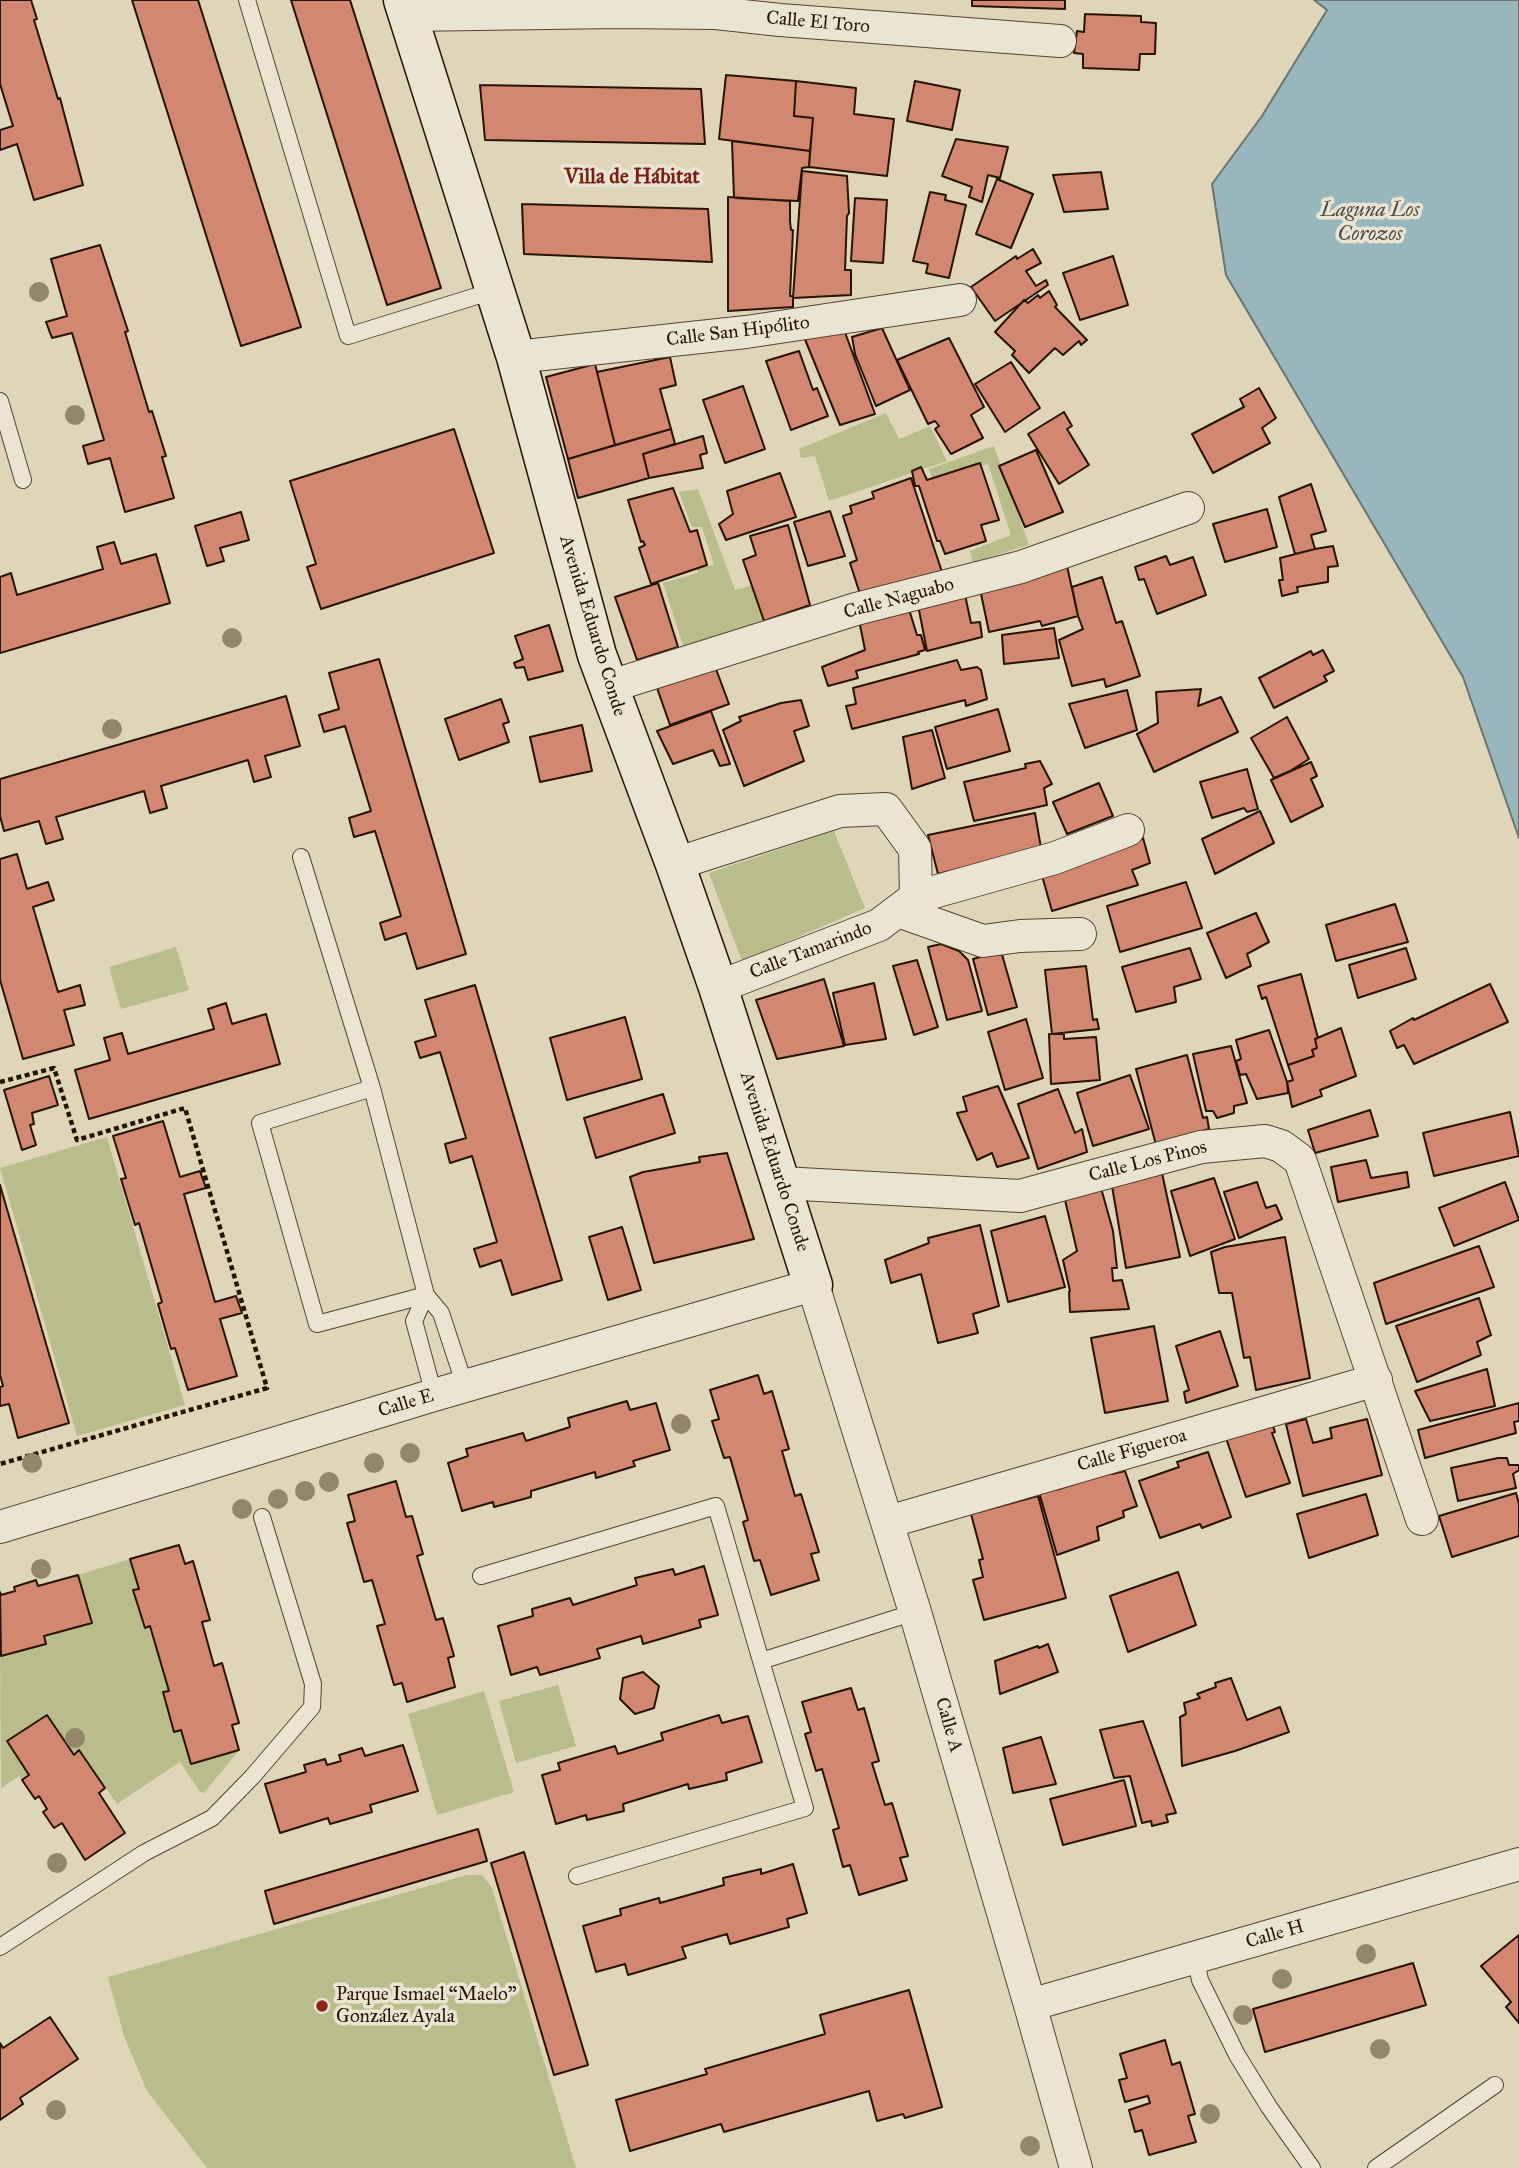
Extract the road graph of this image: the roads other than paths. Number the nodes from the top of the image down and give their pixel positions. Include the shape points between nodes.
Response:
1 (247, 0) edge
2 (617, 6) edge
3 (405, 7) edge
4 (1060, 41) dead end
5 (496, 290) junction
6 (960, 300) dead end
7 (516, 358) junction
8 (0, 401) edge
9 (23, 480) dead end
10 (1188, 508) dead end
11 (608, 687) junction
12 (1128, 830) dead end
13 (301, 857) dead end
14 (676, 864) junction
15 (907, 904) junction
16 (1080, 934) dead end
17 (718, 986) junction
18 (372, 1088) junction
19 (782, 1183) junction
20 (813, 1285) junction
21 (426, 1295) junction
22 (1376, 1380) junction
23 (465, 1386) junction
24 (434, 1395) junction
25 (262, 1517) dead end
26 (1422, 1519) dead end
27 (888, 1522) junction
28 (0, 1527) edge
29 (481, 1576) dead end
30 (915, 1612) junction
31 (761, 1661) junction
32 (1519, 1864) edge
33 (577, 1876) dead end
34 (0, 1947) edge
35 (1195, 1957) junction
36 (1031, 2005) junction
37 (1495, 2085) dead end
38 (1076, 2168) edge
39 (1312, 2168) edge
40 (1376, 2168) edge

1 - 5 lane via 348,336
2 - 3 street, Calle El Toro
2 - 4 street, Calle El Toro
3 - 5 street, Avenida Eduardo Conde
5 - 7 street, Avenida Eduardo Conde
6 - 7 street, Calle San Hipólito via 746,332
7 - 11 street, Avenida Eduardo Conde
8 - 9 lane
10 - 11 street, Calle Naguabo via 1021,567 856,609
11 - 14 street, Avenida Eduardo Conde
12 - 15 street, Calle Tamarindo
13 - 18 lane
14 - 15 street via 840,811 886,809 915,849
14 - 17 street, Avenida Eduardo Conde
15 - 16 street via 983,941
15 - 17 street, Calle Tamarindo via 879,925
17 - 19 street, Avenida Eduardo Conde
18 - 21 lane
18 - 21 lane via 260,1123 317,1324
19 - 20 street, Avenida Eduardo Conde
19 - 22 street, Calle Los Pinos via 1020,1196 1201,1147 1265,1141 1281,1146 1300,1160
20 - 23 street, Calle E
20 - 27 street, Calle A
21 - 23 lane via 441,1313
21 - 24 lane via 414,1321
22 - 26 street, Calle Los Pinos
22 - 27 street, Calle Figueroa
23 - 24 street, Calle E
24 - 28 street, Calle E
25 - 34 lane via 313,1684 312,1707 212,1818 144,1853
27 - 30 street, Calle A
29 - 31 lane via 716,1506
30 - 31 lane
30 - 36 street, Calle A
31 - 33 lane via 805,1808
32 - 35 street, Calle H
35 - 36 street, Calle H
35 - 39 lane via 1200,1980 1237,2055
36 - 38 street, Calle A
37 - 40 lane

